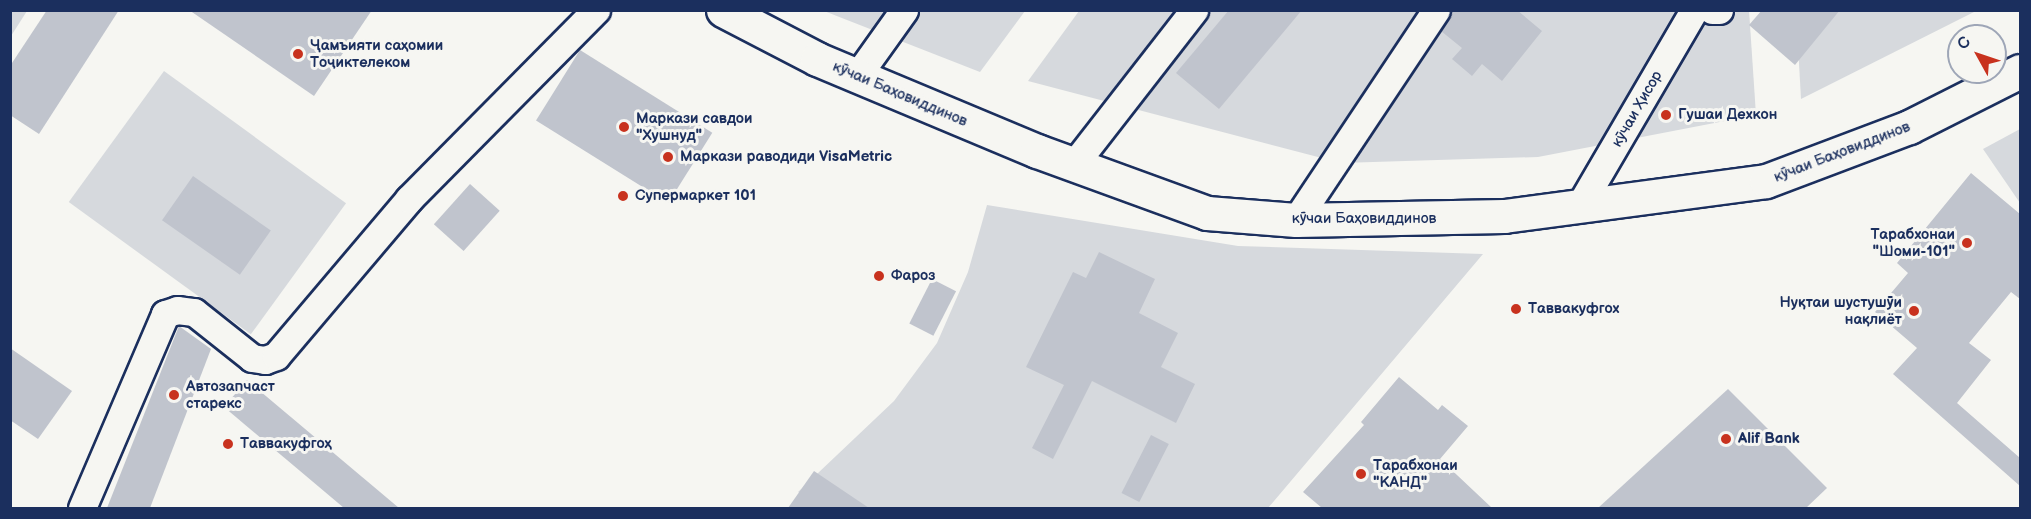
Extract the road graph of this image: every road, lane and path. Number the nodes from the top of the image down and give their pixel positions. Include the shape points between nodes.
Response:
1 (596, 10) edge
2 (723, 10) edge
3 (904, 10) edge
4 (1194, 10) edge
5 (1436, 10) edge
6 (1694, 10) edge
7 (1712, 10) edge
8 (1719, 10) edge
9 (2020, 71) edge
10 (857, 76) junction
11 (1075, 164) junction
12 (1579, 207) junction
13 (1296, 220) junction
14 (81, 508) edge

1 - 14 street via 409,199 276,356 265,360 252,358 194,312 177,310 165,314
2 - 10 street, кӯчаи Баҳовиддинов
3 - 10 street
4 - 11 street
5 - 13 street
6 - 12 street, кӯчаи Ҳисор
7 - 8 street
9 - 12 street, кӯчаи Баҳовиддинов via 1909,127 1766,181
10 - 11 street, кӯчаи Баҳовиддинов
11 - 13 street, кӯчаи Баҳовиддинов via 1207,213
12 - 13 street, кӯчаи Баҳовиддинов via 1504,216

